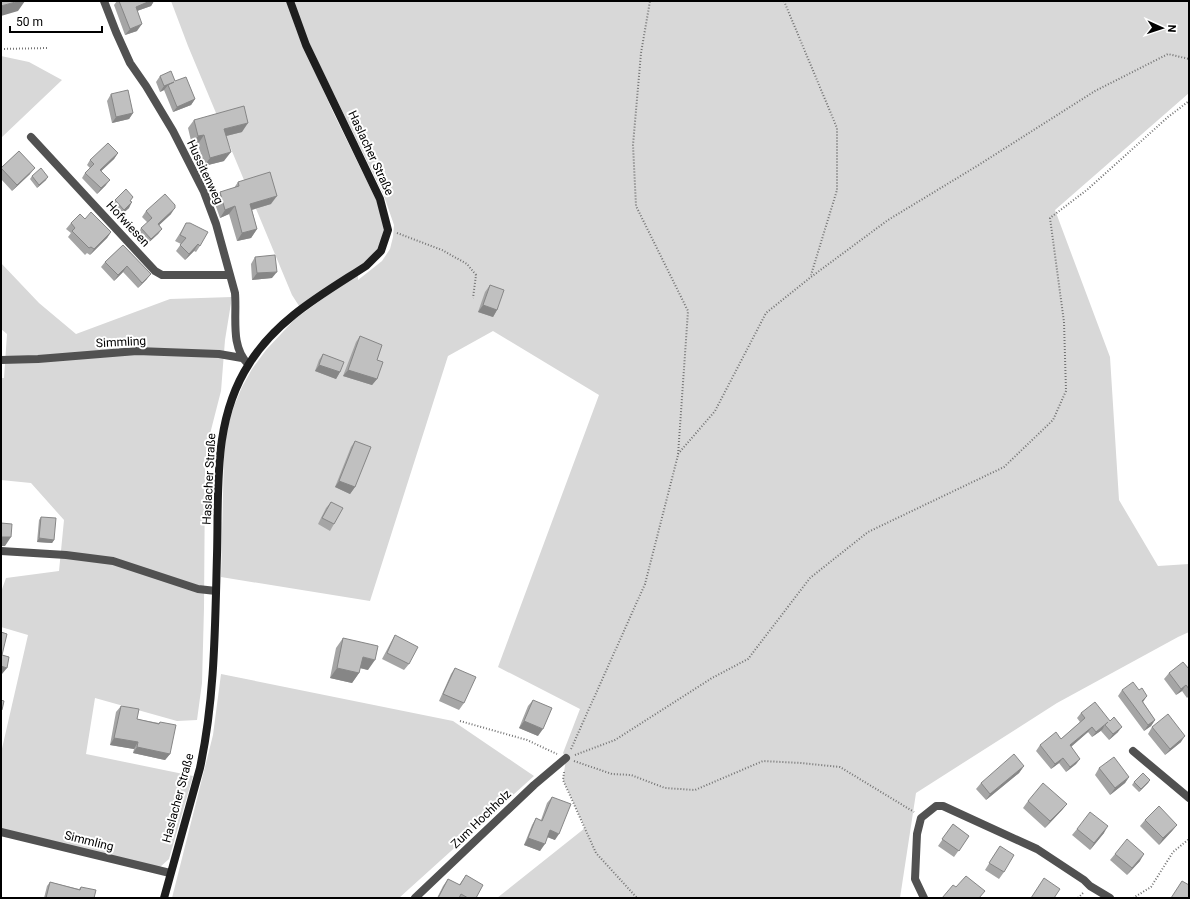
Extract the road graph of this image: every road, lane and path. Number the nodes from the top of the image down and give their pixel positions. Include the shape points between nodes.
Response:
1 (104, 1) edge
2 (290, 1) edge
3 (650, 1) edge
4 (784, 1) edge
5 (47, 48) dead end
6 (1, 49) edge
7 (1189, 59) edge
8 (1189, 101) edge
9 (31, 137) dead end
10 (388, 230) junction
11 (230, 275) junction
12 (811, 276) junction
13 (473, 298) dead end
14 (1, 360) edge
15 (245, 361) junction
16 (678, 455) junction
17 (1, 551) edge
18 (216, 591) junction
19 (460, 721) dead end
20 (1133, 751) dead end
21 (566, 758) junction
22 (1189, 798) edge
23 (921, 818) junction
24 (1, 832) edge
25 (1189, 840) edge
26 (170, 873) junction
27 (164, 898) edge
28 (415, 898) edge
29 (637, 898) edge
30 (924, 898) edge
31 (1110, 898) edge
32 (1133, 898) edge

1 - 11 street, Hussitenweg via 130,63 172,131 204,192
2 - 10 street, Haslacher Straße via 306,45 380,199
3 - 16 path via 641,53 633,145 636,206 688,311
4 - 12 path via 837,128 837,190
5 - 6 path
7 - 12 path via 1168,54 1095,91 888,220
8 - 21 path via 1088,189 1050,218 1064,322 1066,391 1053,420 1004,466 868,532 810,578 748,659 712,678 615,740
9 - 11 street, Hofwiesen via 155,271 162,275
10 - 13 path via 442,250 467,264 476,275
10 - 15 street, Haslacher Straße via 381,251 376,257 289,318
11 - 15 street, Hussitenweg via 235,293 235,335
12 - 16 path via 766,313 715,411
14 - 15 street, Simmling via 137,351 219,354
15 - 18 street, Haslacher Straße via 222,435
16 - 21 path via 645,584
17 - 18 street via 113,560 198,589
18 - 26 street, Haslacher Straße via 210,704 204,749
19 - 21 path via 527,740
20 - 22 street
21 - 23 path via 612,774 631,775 665,788 695,790 763,761 840,767
21 - 28 street, Zum Hochholz
21 - 29 path via 563,780 596,853
23 - 30 street via 917,834 915,879
23 - 31 street via 936,806 943,806 1037,849
24 - 26 street, Simmling
25 - 32 path via 1173,852 1151,887
26 - 27 street, Haslacher Straße

